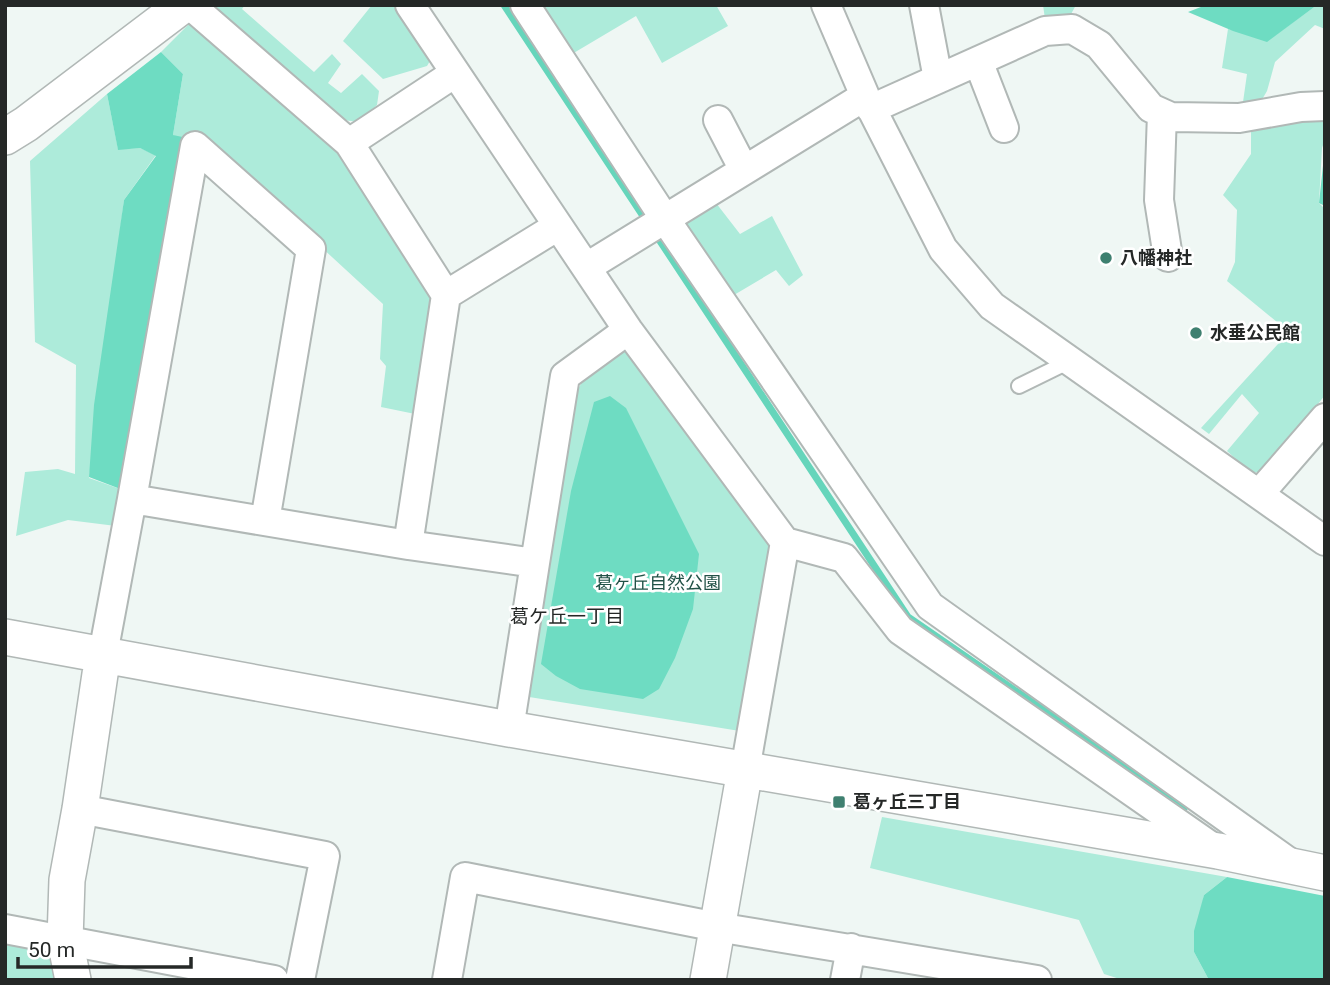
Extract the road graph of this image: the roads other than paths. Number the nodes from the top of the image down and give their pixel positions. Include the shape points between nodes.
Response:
1 (183, 5) edge
2 (190, 5) edge
3 (411, 5) edge
4 (526, 5) edge
5 (826, 5) edge
6 (923, 5) edge
7 (1079, 5) edge
8 (1062, 30) junction
9 (978, 61) junction
10 (455, 73) junction
11 (938, 79) junction
12 (868, 103) junction
13 (1325, 106) edge
14 (1162, 113) junction
15 (718, 120) dead end
16 (1004, 128) dead end
17 (5, 137) edge
18 (349, 143) junction
19 (744, 170) junction
20 (655, 225) junction
21 (558, 226) junction
22 (1168, 257) dead end
23 (587, 267) junction
24 (446, 295) junction
25 (628, 330) junction
26 (1072, 360) junction
27 (1019, 386) dead end
28 (1325, 418) edge
29 (1259, 494) junction
30 (132, 499) junction
31 (265, 521) junction
32 (1325, 541) edge
33 (785, 542) junction
34 (408, 545) junction
35 (535, 563) junction
36 (5, 638) edge
37 (103, 654) junction
38 (509, 729) junction
39 (745, 770) junction
40 (80, 809) junction
41 (1218, 851) junction
42 (1310, 870) edge
43 (717, 927) junction
44 (5, 929) edge
45 (65, 940) junction
46 (851, 948) junction
47 (73, 980) edge
48 (274, 980) edge
49 (300, 980) edge
50 (447, 980) edge
51 (708, 980) edge
52 (845, 980) edge
53 (1037, 980) edge

1 - 17 street
2 - 18 street
3 - 10 street
4 - 20 street
5 - 12 street
6 - 11 street
7 - 8 street
8 - 9 street via 1045,30
8 - 14 street via 1072,29 1099,45 1151,108
9 - 11 street
9 - 16 street
10 - 18 street
10 - 21 street
11 - 12 street
12 - 19 street
12 - 26 street via 943,249 992,306
13 - 14 street via 1239,118
14 - 22 street via 1159,200
15 - 19 street
18 - 24 street
19 - 20 street
20 - 23 street
20 - 42 street via 930,606
21 - 23 street
21 - 24 street
23 - 25 street
24 - 34 street
25 - 33 street
25 - 35 street via 565,376
26 - 27 lane
26 - 29 street
28 - 29 street
29 - 32 street
30 - 31 street
30 - 31 street via 195,146 311,250
30 - 37 street
31 - 34 street
33 - 39 street
33 - 41 street via 844,558 900,630
34 - 35 street
35 - 38 street
36 - 37 street
37 - 38 street
37 - 40 street
38 - 39 street
39 - 41 street
39 - 43 street
40 - 45 street via 67,880
40 - 49 street via 325,856
41 - 42 street
43 - 46 street
43 - 50 street via 466,877
43 - 51 street
44 - 45 street
45 - 47 street
45 - 48 street
46 - 52 street
46 - 53 street

